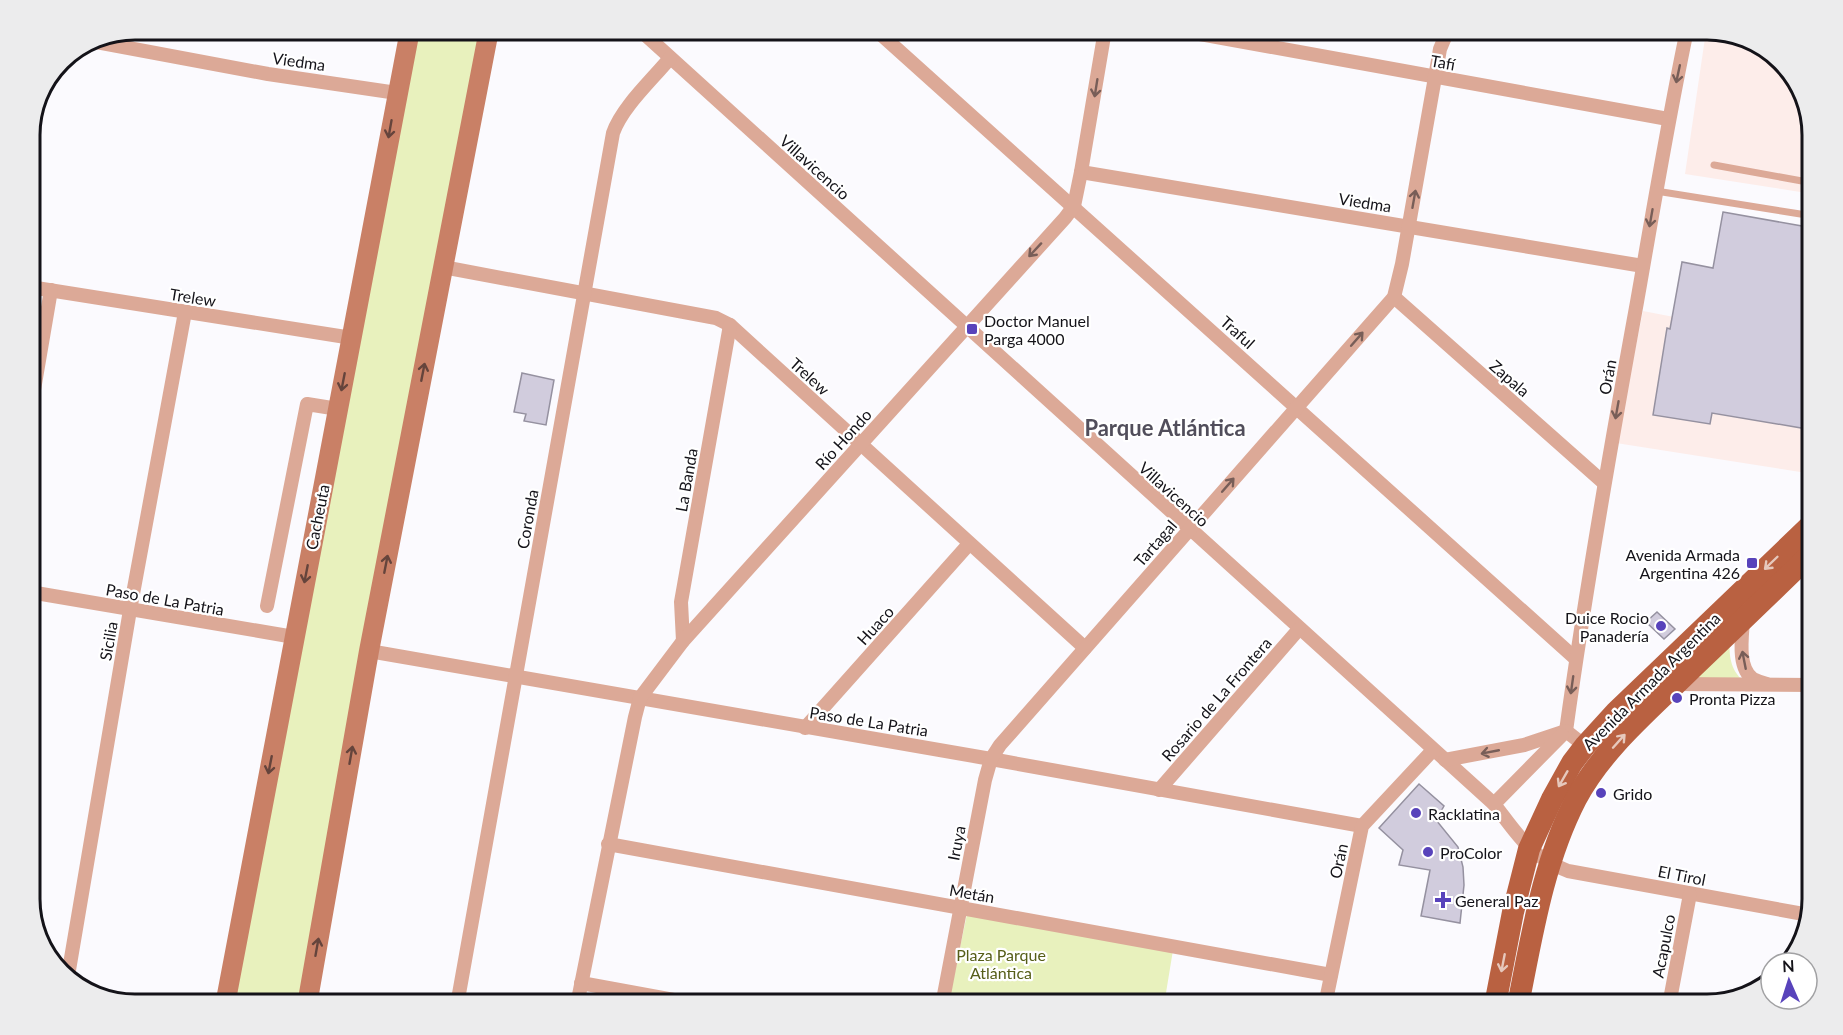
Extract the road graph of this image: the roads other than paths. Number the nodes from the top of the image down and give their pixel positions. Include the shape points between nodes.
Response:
1 (408, 40) edge
2 (487, 40) edge
3 (651, 40) edge
4 (887, 40) edge
5 (1103, 40) edge
6 (1232, 40) edge
7 (1444, 40) edge
8 (1685, 40) edge
9 (110, 45) edge
10 (670, 58) junction
11 (1435, 78) junction
12 (397, 93) junction
13 (1668, 119) junction
14 (1714, 165) dead end
15 (1082, 172) junction
16 (1802, 181) edge
17 (1656, 191) junction
18 (1074, 206) junction
19 (1802, 214) edge
20 (1409, 226) junction
21 (1643, 266) junction
22 (443, 267) junction
23 (41, 289) edge
24 (51, 290) junction
25 (584, 293) junction
26 (1394, 297) junction
27 (184, 312) junction
28 (730, 325) junction
29 (965, 326) junction
30 (352, 338) junction
31 (41, 349) edge
32 (1297, 407) junction
33 (338, 409) junction
34 (861, 444) junction
35 (1604, 483) junction
36 (1189, 529) junction
37 (1802, 534) edge
38 (969, 544) junction
39 (1802, 563) edge
40 (41, 594) edge
41 (267, 606) dead end
42 (130, 610) junction
43 (1743, 620) junction
44 (1299, 629) junction
45 (294, 637) junction
46 (683, 641) junction
47 (1084, 648) junction
48 (369, 651) junction
49 (1576, 659) junction
50 (516, 676) junction
51 (1676, 684) junction
52 (1772, 686) junction
53 (1802, 686) edge
54 (640, 698) junction
55 (805, 728) junction
56 (1566, 731) junction
57 (1585, 746) junction
58 (1433, 750) junction
59 (992, 759) junction
60 (1445, 760) junction
61 (1159, 790) junction
62 (1494, 804) junction
63 (1362, 826) junction
64 (608, 844) junction
65 (1529, 849) junction
66 (1550, 864) junction
67 (1690, 894) junction
68 (961, 908) junction
69 (1802, 914) edge
70 (69, 968) edge
71 (1331, 975) junction
72 (581, 983) junction
73 (227, 994) edge
74 (309, 994) edge
75 (459, 994) edge
76 (579, 994) edge
77 (641, 994) edge
78 (944, 994) edge
79 (1328, 994) edge
80 (1497, 994) edge
81 (1520, 994) edge
82 (1671, 994) edge

1 - 12 street, Cacheuta
2 - 22 street
3 - 10 street, Villavicencio
4 - 18 street, Traful
5 -> 15 street
6 - 11 street, Tafí
7 - 11 street
8 -> 13 street, Orán
9 - 12 street, Viedma
10 - 25 street, Coronda via 616,123
10 - 29 street, Villavicencio
11 - 13 street, Tafí
20 -> 11 street
12 -> 30 street, Cacheuta
13 - 17 street, Orán
14 - 16 lane
15 - 18 street
15 - 20 street, Viedma
17 - 19 lane
17 -> 21 street, Orán
18 -> 29 street, Río Hondo
18 - 32 street, Traful
20 - 21 street, Viedma
20 - 26 street
21 -> 35 street, Orán
22 - 25 street, Trelew
48 -> 22 street
23 - 24 street, Trelew
24 - 27 street, Trelew
24 - 31 street
25 - 28 street, Trelew via 716,318
25 - 50 street, Coronda
32 -> 26 street, Tartagal
26 - 35 street, Zapala
27 - 30 street, Trelew
27 - 42 street, Sicilia
28 - 34 street, Trelew
28 - 46 street, La Banda via 681,602
29 - 34 street, Río Hondo
29 - 36 street, Villavicencio
30 -> 33 street, Cacheuta
36 -> 32 street, Tartagal
32 - 49 street, Traful
33 - 41 street via 307,405
33 -> 45 street, Cacheuta
34 - 38 street, Trelew
34 - 46 street, Río Hondo
35 - 49 street, Orán
36 - 44 street, Villavicencio
36 - 47 street, Tartagal
37 -> 57 main road, Avenida Armada Argentina
38 - 47 street, Trelew
38 - 55 street, Huaco
39 - 43 main road, Avenida Armada Argentina
40 - 42 street, Paso de La Patria
42 - 45 street, Paso de La Patria
42 - 70 street, Sicilia
43 - 51 main road, Avenida Armada Argentina
52 -> 43 street via 1747,672 1742,652
44 - 58 street, Villavicencio
44 - 61 street, Rosario de La Frontera
45 -> 73 street, Cacheuta
46 - 54 street, Río Hondo
47 - 59 street, Tartagal
48 - 50 street, Paso de La Patria
74 -> 48 street
49 -> 56 street, Orán
50 - 54 street, Paso de La Patria
50 - 75 street, Coronda
51 - 52 street
66 -> 51 main road, Avenida Armada Argentina via 1573,806 1590,777 1621,737
52 - 53 street
54 - 55 street, Paso de La Patria
54 - 64 street
55 - 59 street, Paso de La Patria
56 - 57 street
56 -> 60 street via 1524,745
56 - 62 street
57 -> 65 main road, Avenida Armada Argentina via 1562,779
58 - 60 street, Villavicencio
58 - 63 street, Orán
59 - 61 street, Paso de La Patria
59 - 68 street, Iruya
60 - 62 street, Villavicencio
61 - 63 street, Paso de La Patria
62 - 65 street, Villavicencio
63 - 71 street, Orán
64 - 68 street, Metán
64 - 72 street
65 - 66 street, Villavicencio
65 -> 80 main road, Avenida Armada Argentina
66 - 67 street, El Tirol via 1568,871
66 - 81 main road, Avenida Armada Argentina
67 - 69 street, El Tirol
67 - 82 street, Acapulco
68 - 71 street, Metán
68 - 78 street, Iruya
71 - 79 street, Orán
72 - 76 street
72 - 77 street

